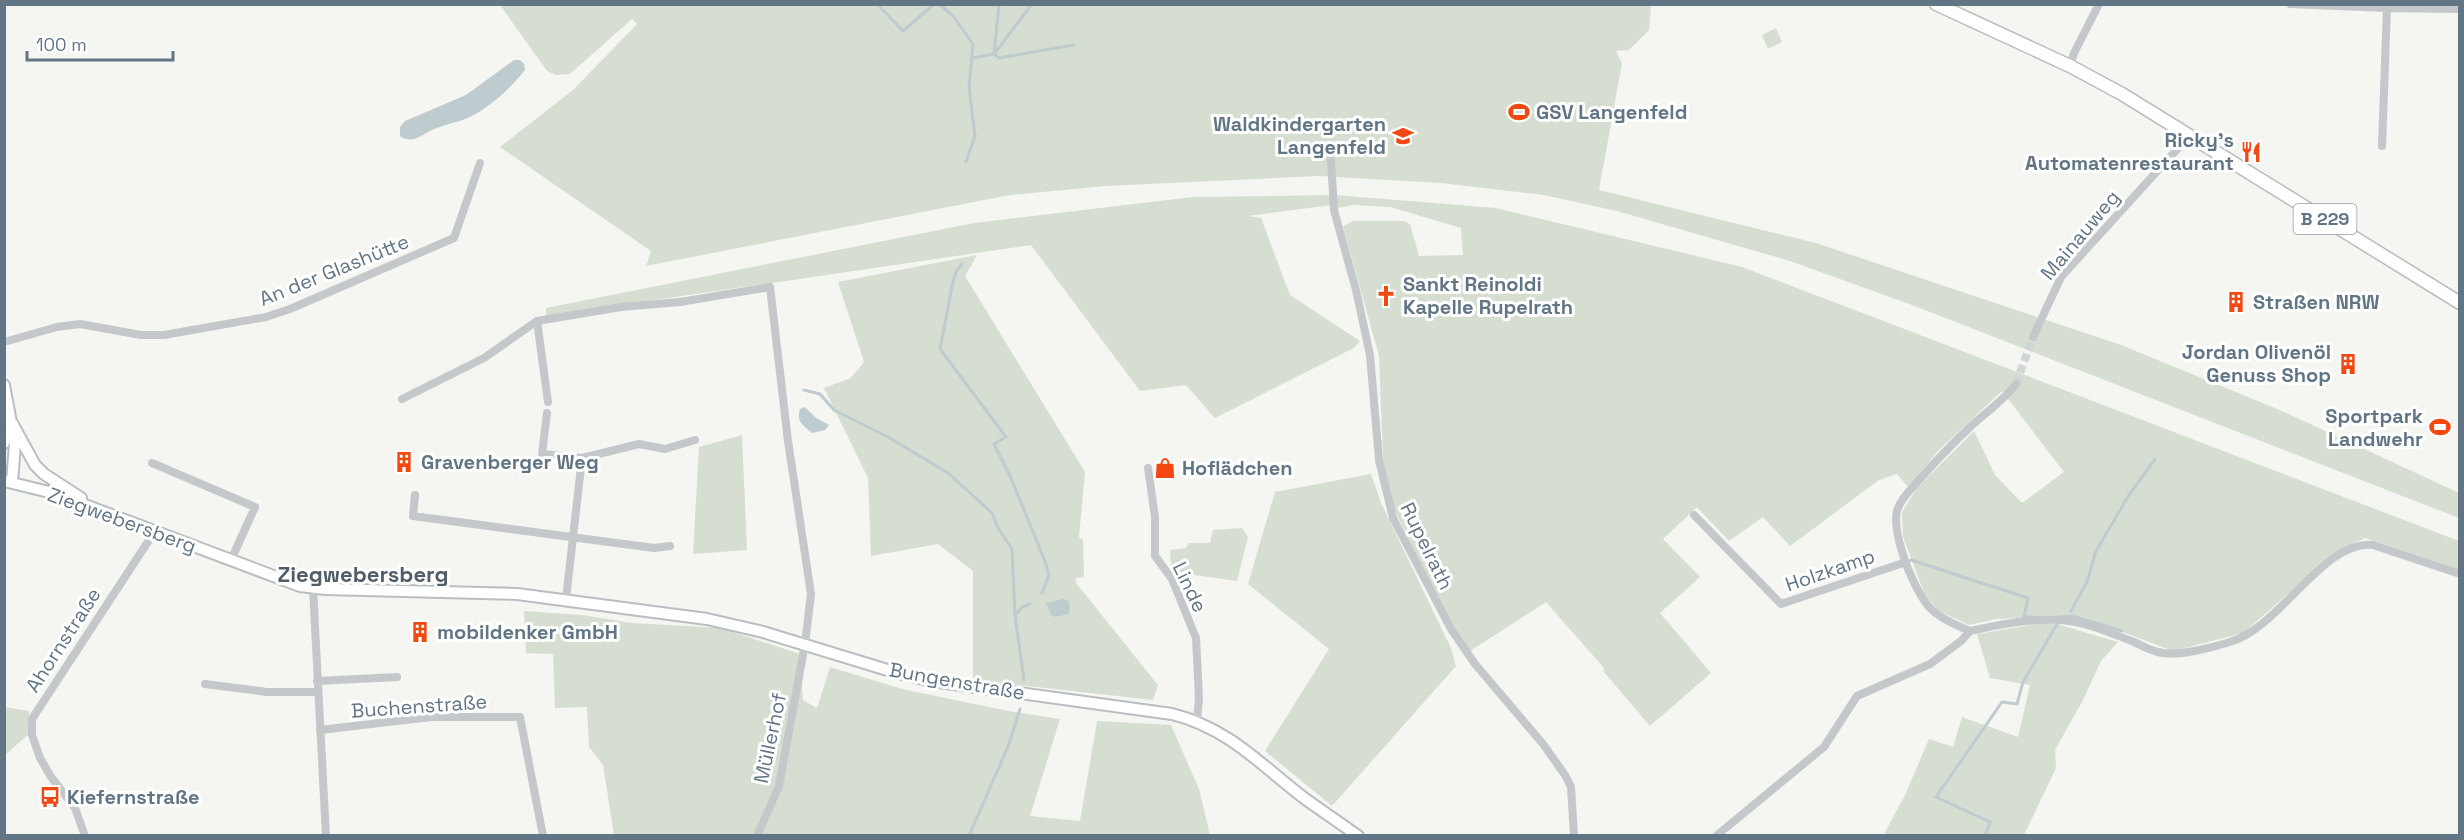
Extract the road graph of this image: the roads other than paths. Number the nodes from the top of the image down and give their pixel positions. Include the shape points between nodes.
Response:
1 (1935, 4) edge
2 (2098, 4) edge
3 (2290, 4) edge
4 (2387, 8) junction
5 (2460, 9) edge
6 (2070, 66) junction
7 (2190, 135) junction
8 (2382, 146) dead end
9 (1331, 160) dead end
10 (480, 163) dead end
11 (2460, 303) edge
12 (537, 321) junction
13 (2034, 337) tunnel mouth
14 (4, 342) edge
15 (2016, 384) tunnel mouth
16 (4, 385) edge
17 (402, 399) dead end
18 (548, 402) dead end
19 (547, 413) dead end
20 (12, 423) junction
21 (694, 440) dead end
22 (4, 443) edge
23 (582, 458) junction
24 (153, 463) dead end
25 (1148, 468) dead end
26 (8, 481) edge
27 (415, 495) dead end
28 (97, 509) junction
29 (1694, 515) dead end
30 (155, 531) junction
31 (573, 538) junction
32 (670, 546) dead end
33 (231, 560) junction
34 (1906, 562) junction
35 (2460, 574) edge
36 (313, 588) junction
37 (566, 599) junction
38 (1970, 630) junction
39 (805, 644) junction
40 (397, 677) dead end
41 (317, 681) junction
42 (205, 684) dead end
43 (317, 692) junction
44 (1197, 720) junction
45 (320, 730) junction
46 (85, 836) edge
47 (326, 836) edge
48 (543, 836) edge
49 (757, 836) edge
50 (1358, 836) edge
51 (1574, 836) edge
52 (1716, 836) edge

1 - 6 main road, B 229
2 - 6 street
3 - 4 street
4 - 5 street
4 - 8 street
6 - 7 main road, B 229
7 - 11 main road, B 229
7 - 13 street, Mainauweg via 2061,277
9 - 51 street, Rupelrath via 1334,210 1370,356 1379,460 1393,518 1451,629 1565,775 1571,787
10 - 14 street, An der Glashütte via 454,238 290,309 164,335 80,324
12 - 17 street via 484,357
12 - 18 street
12 - 39 street via 770,287 811,594
15 - 34 street, Holzkamp via 1949,448 1899,506 1896,517
16 - 20 main road
19 - 23 street via 542,454
20 - 22 main road
20 - 26 main road via 15,444
20 - 28 main road via 35,465
21 - 23 street via 665,449 639,444
23 - 31 street
24 - 33 street via 255,507
25 - 44 street, Linde via 1155,517 1155,556 1172,579 1196,638
26 - 28 main road, Ziegwebersberg
27 - 31 street via 413,516
28 - 30 main road, Ziegwebersberg
29 - 34 street, Holzkamp via 1781,604
30 - 33 main road, Ziegwebersberg
30 - 46 street, Ahornstraße via 32,719 40,758 75,808
31 - 32 street via 654,548
31 - 37 street
33 - 36 main road, Ziegwebersberg
34 - 38 street, Holzkamp via 1926,605 1950,623
35 - 38 street via 2373,545 2350,547 2334,556 2257,629 2230,642 2174,654 2068,621 2005,623
36 - 37 main road, Ziegwebersberg
36 - 41 street
37 - 39 main road, Ziegwebersberg via 707,619
38 - 52 street via 1962,641 1930,664 1857,696 1824,747
39 - 44 main road, Bungenstraße via 932,681
39 - 49 street, Müllerhof via 779,786
40 - 41 street
41 - 43 street
42 - 43 street via 267,692
43 - 45 street
44 - 50 main road, Bungenstraße via 1227,736
45 - 47 street
45 - 48 street, Buchenstraße via 430,717 520,717

